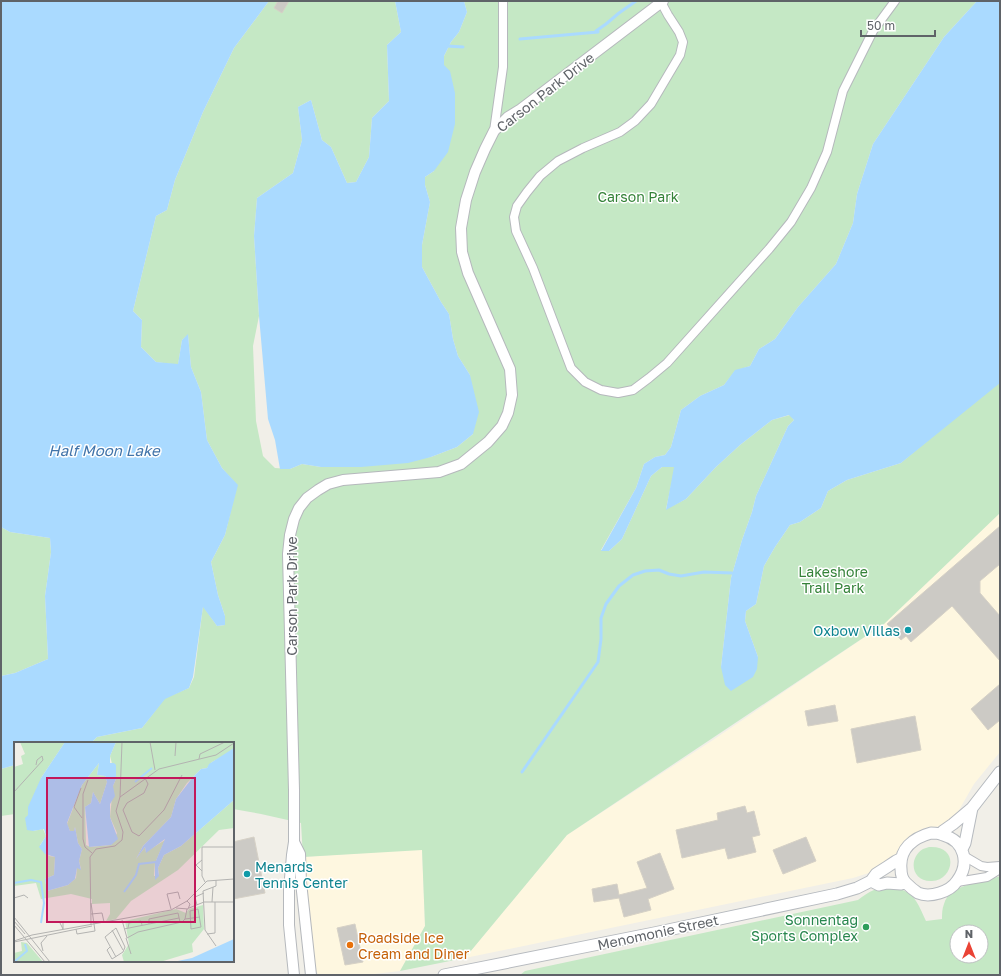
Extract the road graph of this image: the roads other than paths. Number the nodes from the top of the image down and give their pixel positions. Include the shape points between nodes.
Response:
1 (503, 1) edge
2 (895, 1) edge
3 (662, 2) edge
4 (494, 131) junction
5 (1000, 772) edge
6 (972, 808) junction
7 (942, 834) junction
8 (294, 842) junction
9 (963, 853) junction
10 (900, 859) junction
11 (1000, 866) edge
12 (1000, 869) edge
13 (871, 881) junction
14 (905, 882) junction
15 (957, 882) junction
16 (294, 975) edge
17 (311, 975) edge
18 (444, 975) edge

1 - 4 street via 503,67
2 - 3 street via 873,31 843,91 827,152 811,188 791,222 667,363 633,390 618,393 600,390 585,382 571,368 516,231 514,217 517,206 527,192 540,176 558,161 620,132 636,121 651,104 680,55 682,42
3 - 4 street, Carson Park Drive via 508,117
4 - 8 street, Carson Park Drive via 475,172 466,200 461,228 462,252 468,273 510,369 512,395 508,413 502,426 488,442 461,464 440,472 352,479 328,484 307,498 299,508 294,519 288,554
5 - 6 main road
6 - 7 main road
6 - 9 main road
7 - 9 main road via 958,843
7 - 10 main road via 931,833 921,836 906,848
8 - 16 street, Carson Park Drive via 289,890 289,925
8 - 17 street, Carson Park Drive via 300,854
9 - 11 street via 981,866
9 - 15 main road via 964,866
10 - 13 main road, Menomonie Street via 876,874
10 - 14 main road
12 - 15 street via 987,877
13 - 14 main road via 879,885
13 - 18 main road, Menomonie Street via 837,894
14 - 15 main road via 918,893 926,894 942,892

